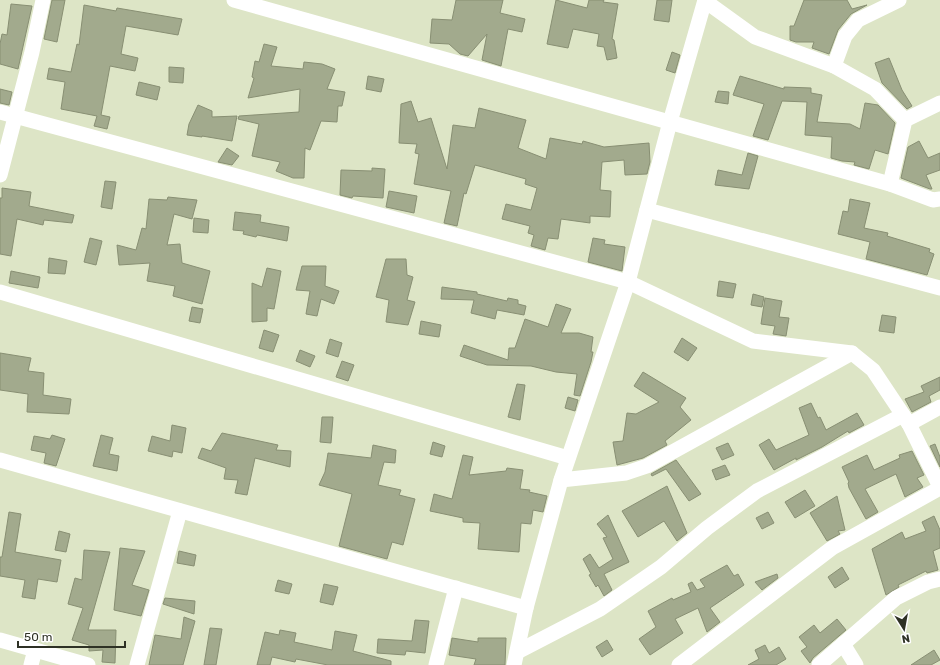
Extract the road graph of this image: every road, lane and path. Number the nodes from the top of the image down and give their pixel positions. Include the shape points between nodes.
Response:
1 (43, 0) edge
2 (234, 0) edge
3 (900, 0) edge
4 (705, 1) edge
5 (834, 66) junction
6 (940, 103) edge
7 (7, 114) edge
8 (905, 120) junction
9 (670, 122) junction
10 (0, 175) edge
11 (890, 184) junction
12 (940, 199) edge
13 (647, 210) junction
14 (628, 282) junction
15 (940, 288) edge
16 (0, 292) edge
17 (852, 354) junction
18 (940, 407) edge
19 (906, 419) junction
20 (568, 458) junction
21 (0, 460) edge
22 (562, 480) junction
23 (940, 488) edge
24 (180, 511) junction
25 (940, 579) edge
26 (456, 588) junction
27 (526, 608) junction
28 (0, 640) edge
29 (843, 644) junction
30 (35, 650) junction
31 (515, 658) edge
32 (31, 665) edge
33 (88, 665) edge
34 (137, 665) edge
35 (436, 665) edge
36 (678, 665) edge
37 (820, 665) edge
38 (856, 665) edge

1 - 7 street via 32,52
2 - 9 street
3 - 5 street via 858,20 845,36
4 - 5 street via 755,37
4 - 9 street
5 - 8 street via 875,89
6 - 8 street
7 - 10 street
7 - 14 street
8 - 11 street
9 - 11 street
9 - 13 street
11 - 12 street via 933,200
13 - 14 street
13 - 15 street
14 - 17 street via 754,340
14 - 20 street
16 - 20 street
17 - 19 street via 873,370
17 - 22 street via 647,466 626,473
18 - 19 street
19 - 23 street
19 - 31 street via 757,491 707,528 661,567 600,609
20 - 22 street
21 - 24 street
22 - 27 street
23 - 36 street via 832,548
24 - 26 street
24 - 34 street
25 - 29 street via 928,582 896,598
26 - 27 street
26 - 35 street
27 - 31 street
28 - 30 street
29 - 37 street
29 - 38 street
30 - 32 street
30 - 33 street

